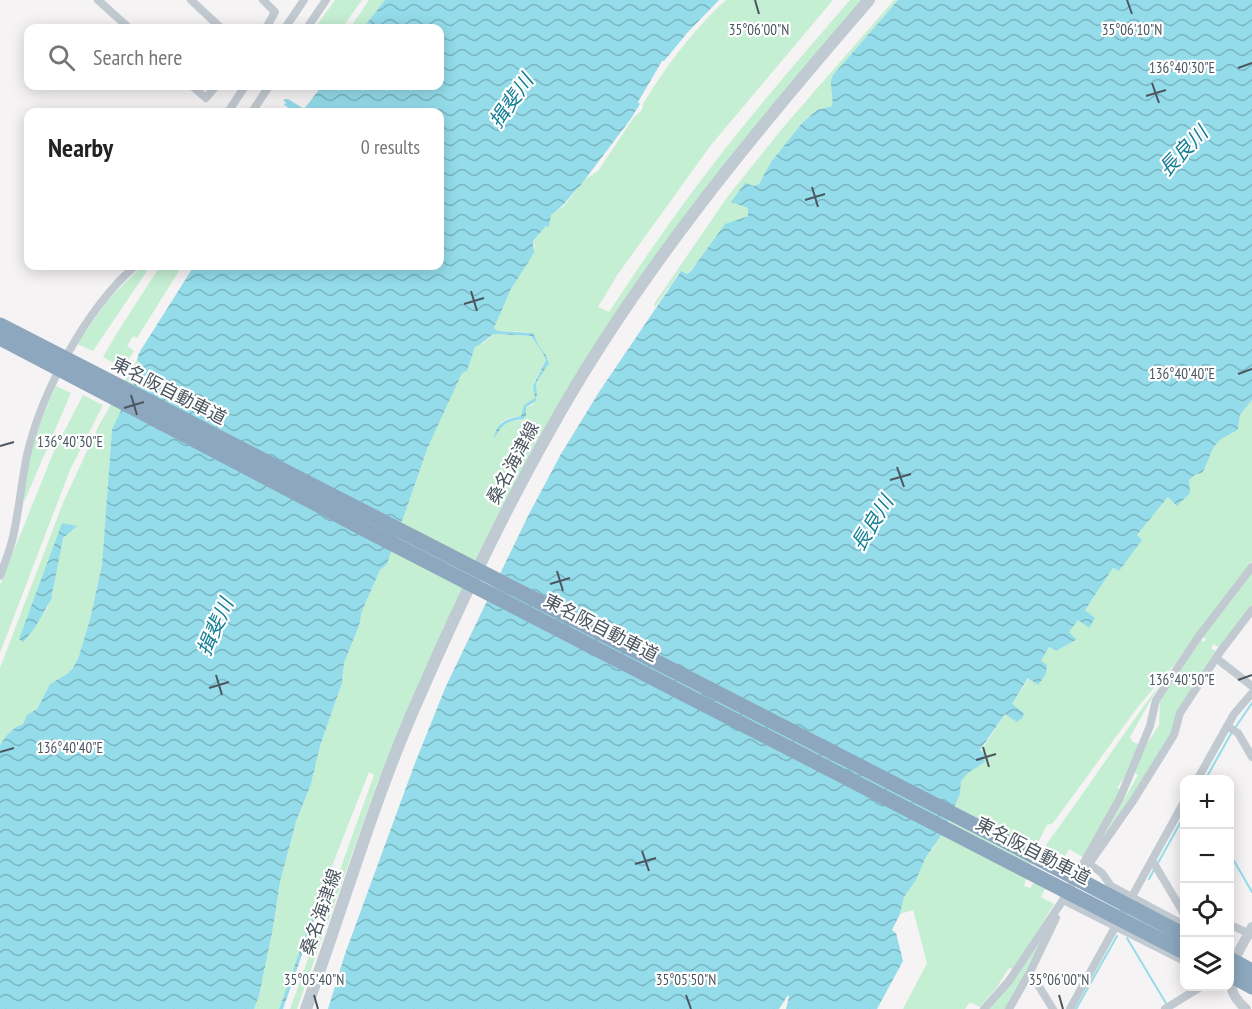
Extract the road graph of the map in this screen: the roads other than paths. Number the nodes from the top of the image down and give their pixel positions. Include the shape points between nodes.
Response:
1 (98, 0) edge
2 (191, 0) edge
3 (263, 0) edge
4 (304, 0) edge
5 (326, 0) edge
6 (869, 0) edge
7 (125, 24) edge
8 (217, 24) edge
9 (268, 24) edge
10 (288, 24) edge
11 (310, 24) edge
12 (197, 90) edge
13 (213, 90) edge
14 (242, 90) edge
15 (266, 90) edge
16 (231, 108) edge
17 (255, 108) edge
18 (131, 270) edge
19 (0, 324) edge
20 (0, 338) edge
21 (1252, 567) edge
22 (0, 576) edge
23 (1252, 610) edge
24 (1216, 658) junction
25 (1252, 686) edge
26 (1252, 693) edge
27 (1231, 729) junction
28 (1252, 758) edge
29 (1200, 775) edge
30 (1180, 812) edge
31 (1087, 862) junction
32 (1155, 864) junction
33 (1133, 897) junction
34 (1063, 900) junction
35 (1180, 906) edge
36 (1180, 922) edge
37 (1234, 926) edge
38 (1116, 928) junction
39 (1251, 931) edge
40 (1180, 932) edge
41 (1180, 949) edge
42 (1180, 959) edge
43 (1234, 961) edge
44 (1252, 970) edge
45 (1030, 972) junction
46 (1234, 977) edge
47 (1252, 987) edge
48 (1195, 991) edge
49 (1167, 1008) edge
50 (306, 1009) edge
51 (984, 1009) edge
52 (1009, 1009) edge
53 (1053, 1009) edge
54 (1070, 1009) edge
55 (1246, 1009) edge

1 - 7 street
2 - 8 street
3 - 9 street via 275,12
4 - 10 street
5 - 11 street
6 - 50 main road, 桑名海津線 via 725,172 617,323 549,432 485,555 419,697
12 - 13 street via 206,98
14 - 16 street
15 - 17 street
18 - 22 street via 88,321 36,424 12,543
19 - 40 highway, 東名阪自動車道
20 - 41 highway, 東名阪自動車道
21 - 31 street via 1156,700 1150,726 1120,798
23 - 24 street
24 - 25 street
24 - 31 street via 1180,713 1174,735 1151,773
26 - 27 street via 1234,714
27 - 28 street
27 - 29 street
30 - 32 street
31 - 33 street via 1111,886
31 - 34 street
32 - 33 street
32 - 35 street
33 - 36 street
33 - 38 street
34 - 38 street
34 - 45 street
34 - 51 street via 1009,981
37 - 39 street
38 - 42 street
38 - 54 street
39 - 55 street via 1231,968 1230,978 1235,997
43 - 44 highway
45 - 52 street
45 - 53 street
46 - 47 highway
48 - 49 street

